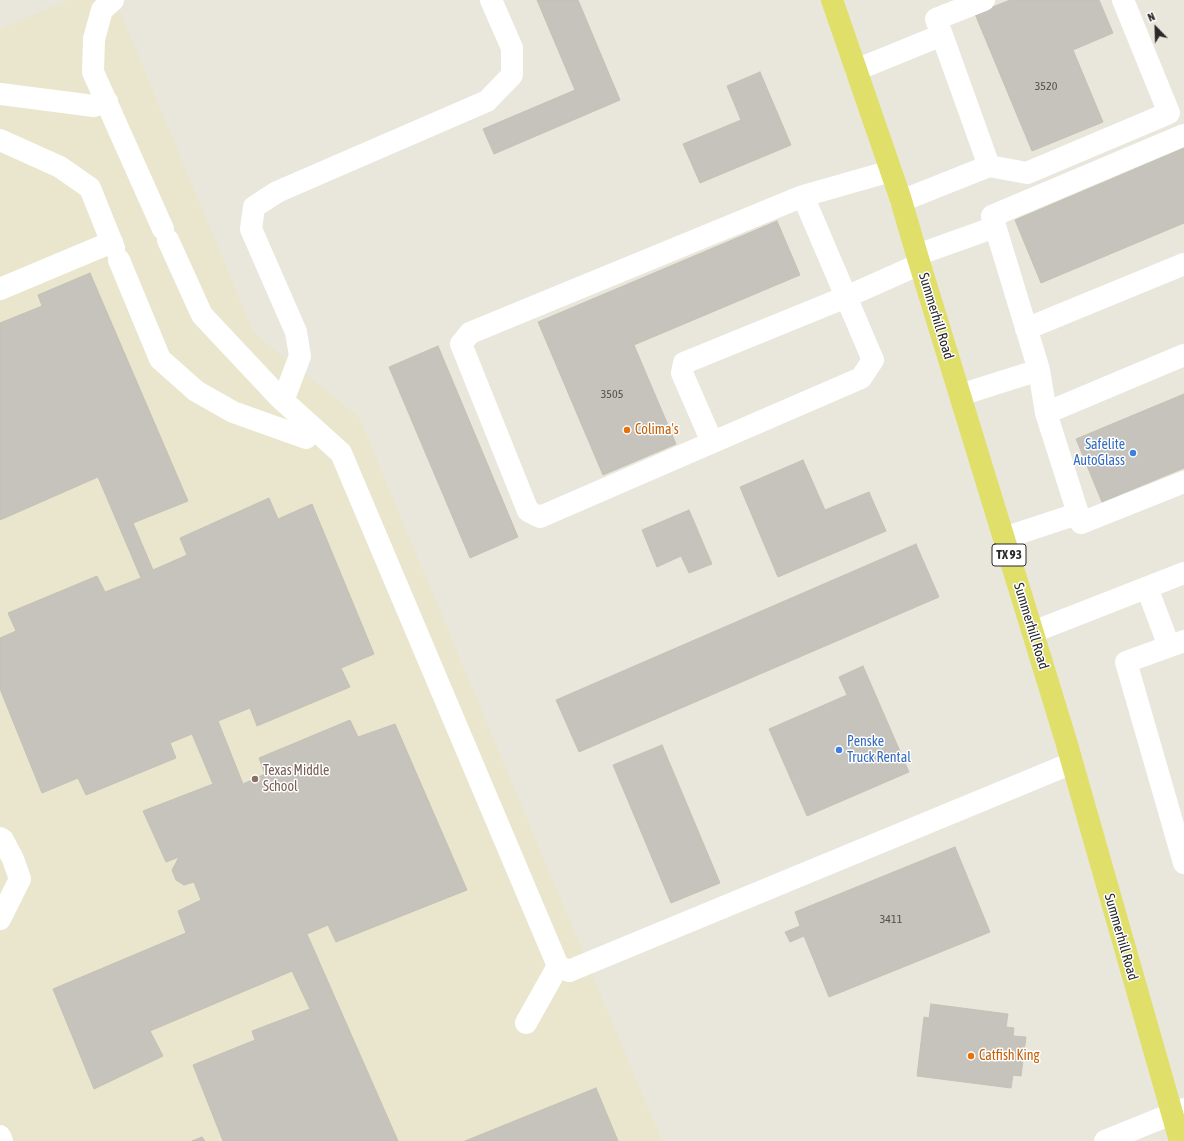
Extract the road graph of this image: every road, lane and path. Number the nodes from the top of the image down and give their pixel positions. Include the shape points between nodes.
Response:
1 (112, 0) edge
2 (491, 0) edge
3 (832, 0) edge
4 (984, 0) edge
5 (1123, 0) edge
6 (942, 34) junction
7 (856, 70) junction
8 (0, 94) edge
9 (106, 101) junction
10 (1184, 135) edge
11 (0, 140) edge
12 (989, 166) junction
13 (891, 171) junction
14 (803, 196) junction
15 (901, 201) junction
16 (995, 227) junction
17 (115, 250) junction
18 (919, 259) junction
19 (1184, 264) edge
20 (0, 289) edge
21 (846, 297) junction
22 (1026, 329) junction
23 (1184, 355) edge
24 (1039, 370) junction
25 (960, 395) junction
26 (283, 401) junction
27 (1046, 413) junction
28 (313, 428) junction
29 (712, 442) junction
30 (1184, 482) edge
31 (1078, 514) junction
32 (1004, 538) junction
33 (1184, 573) edge
34 (1147, 588) junction
35 (1033, 632) junction
36 (1177, 644) edge
37 (1072, 763) junction
38 (0, 838) edge
39 (1184, 863) edge
40 (0, 919) edge
41 (558, 966) junction
42 (526, 1023) dead end
43 (1178, 1111) edge
44 (0, 1136) edge
45 (2, 1141) edge
46 (1105, 1141) edge
47 (1180, 1141) edge

1 - 9 street via 102,10 94,39 93,72
2 - 26 street via 512,48 512,75 487,101 277,192 254,208 251,229 296,332 300,356
3 - 7 main road, Summerhill Road / TX 93
4 - 6 street via 936,19
5 - 12 street via 1169,113 1026,173
6 - 7 street
6 - 12 street
7 - 13 main road, Summerhill Road / TX 93
8 - 9 street via 94,106
9 - 26 street via 202,315
10 - 16 street via 992,216
11 - 17 street via 60,167 90,188
12 - 15 street
13 - 14 street
13 - 15 main road, Summerhill Road / TX 93
14 - 21 street
14 - 29 street via 470,333 461,344 528,511 540,517
15 - 18 main road, Summerhill Road / TX 93
16 - 18 street
16 - 22 street
17 - 20 street
17 - 28 street via 160,359 196,391 233,412 306,438
18 - 21 street
18 - 25 main road, Summerhill Road / TX 93
19 - 22 street
21 - 29 street via 873,360 861,378
21 - 29 street via 684,363 682,373
22 - 24 street
23 - 27 street
24 - 25 street
24 - 27 street
25 - 32 main road, Summerhill Road / TX 93
26 - 28 street
27 - 31 street
28 - 41 street via 341,454
30 - 31 street via 1081,524
31 - 32 street
32 - 35 main road, Summerhill Road / TX 93
33 - 34 street
34 - 35 street
34 - 36 street
35 - 37 main road, Summerhill Road / TX 93
36 - 39 street via 1126,662
37 - 41 street via 568,971
37 - 43 main road, Summerhill Road / TX 93
38 - 40 street via 13,859 20,879
41 - 42 street
43 - 46 street
43 - 47 main road, Summerhill Road / TX 93
44 - 45 street

